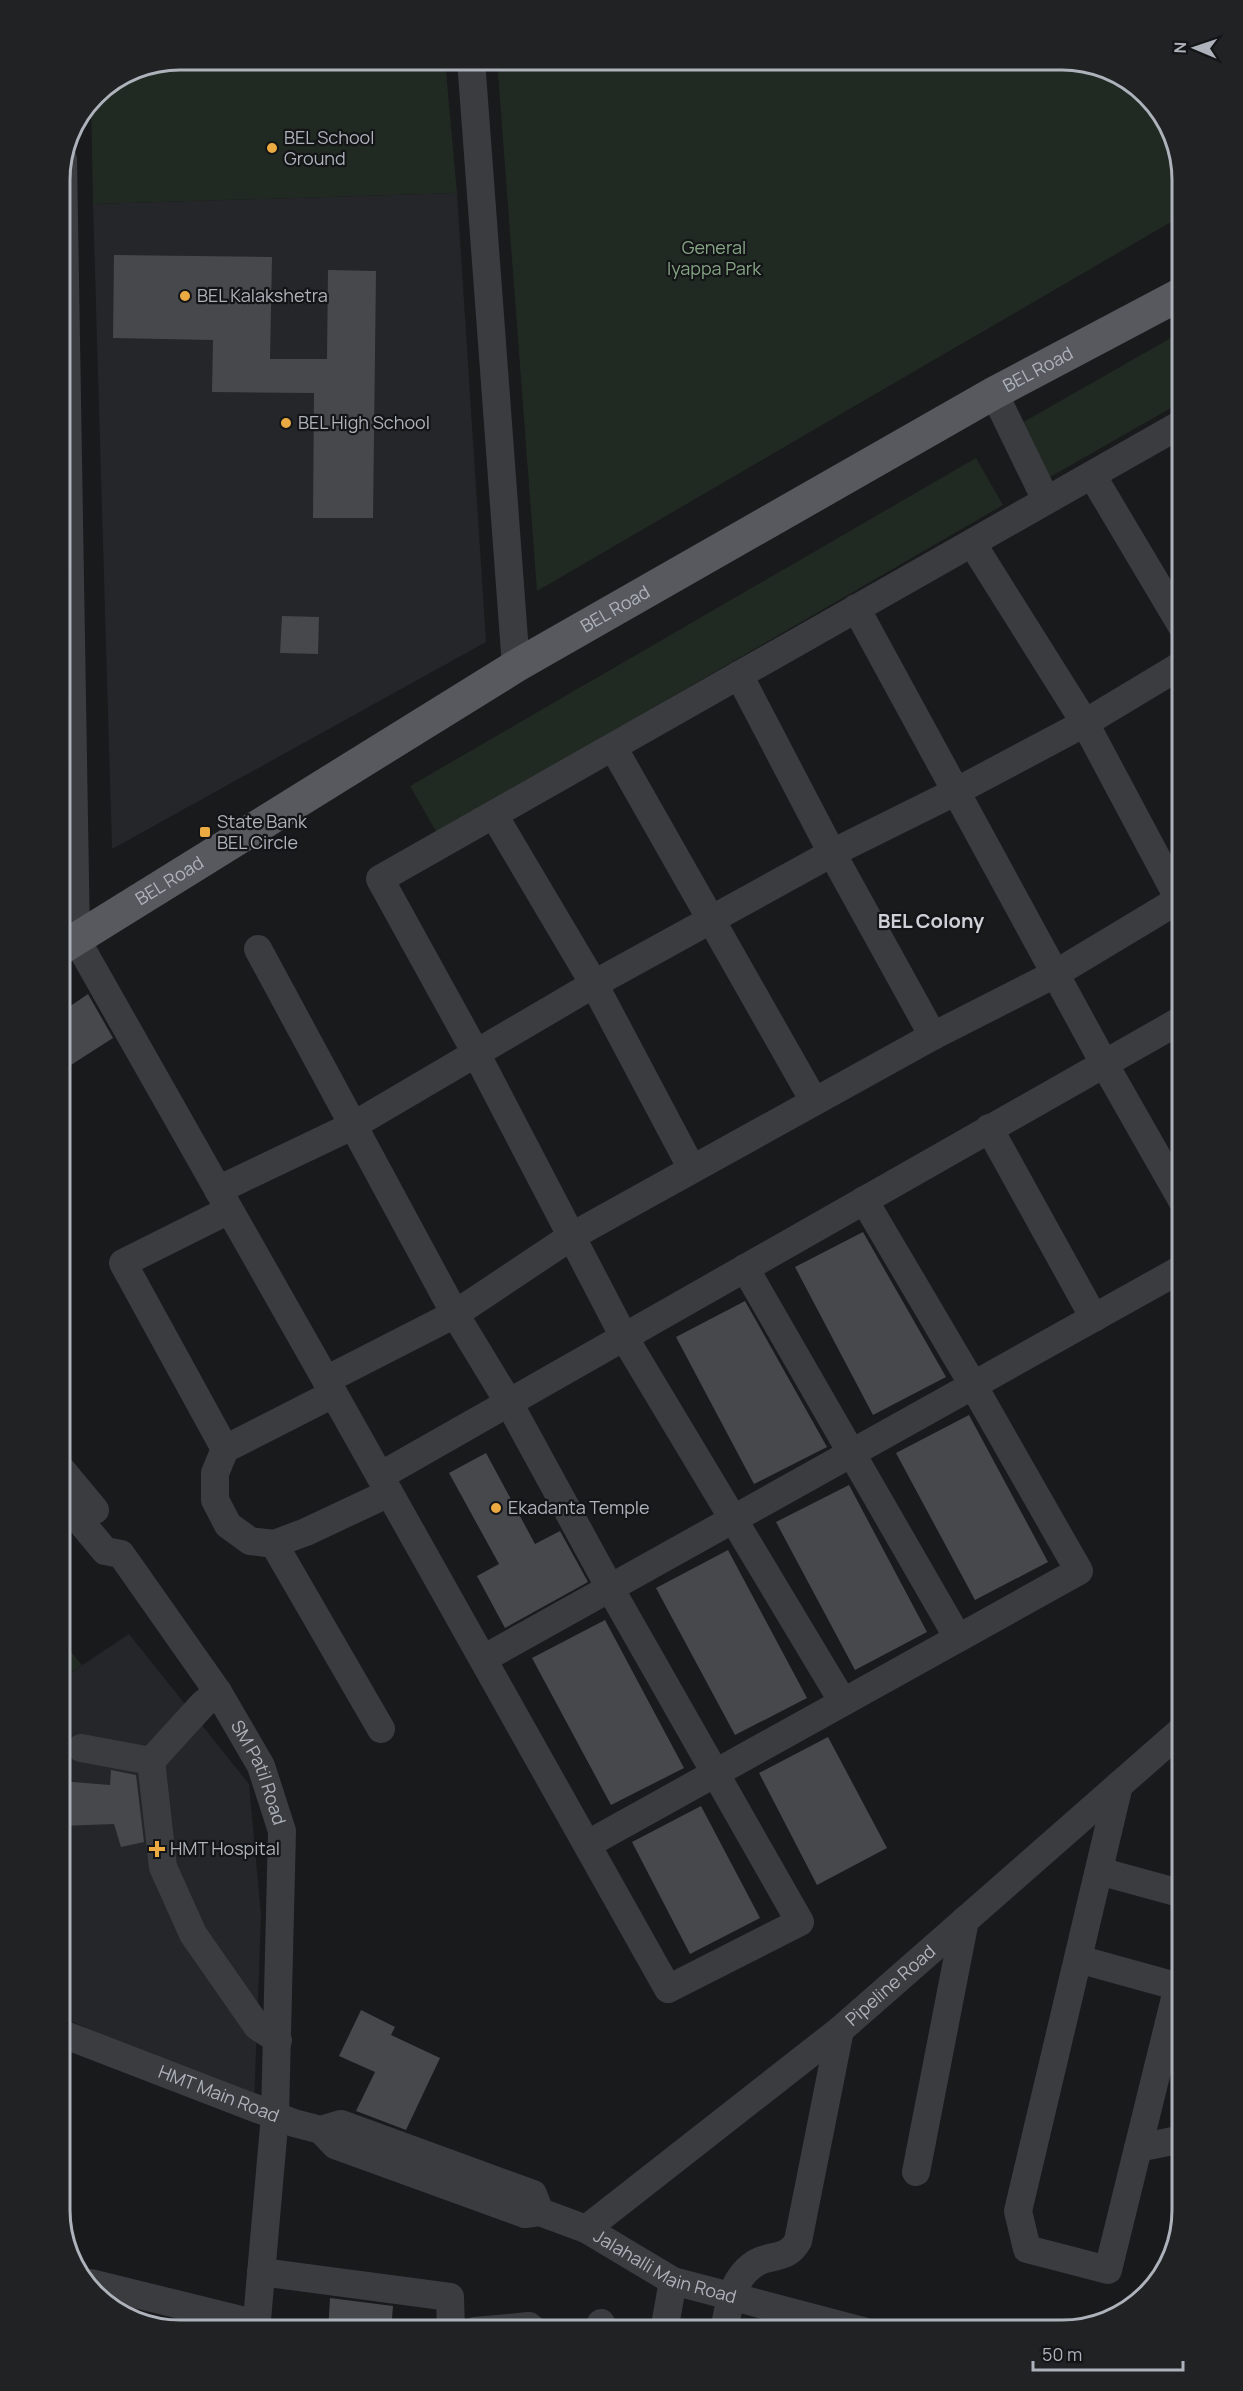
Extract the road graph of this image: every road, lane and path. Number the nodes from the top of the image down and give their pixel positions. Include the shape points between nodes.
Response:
1 (472, 70) edge
2 (1172, 299) edge
3 (994, 393) junction
4 (1172, 429) edge
5 (1092, 474) junction
6 (1046, 500) junction
7 (972, 543) junction
8 (856, 608) junction
9 (1172, 609) edge
10 (516, 666) junction
11 (1172, 671) edge
12 (739, 675) junction
13 (1085, 723) junction
14 (613, 747) junction
15 (957, 791) junction
16 (494, 815) junction
17 (832, 853) junction
18 (1172, 883) edge
19 (1172, 907) edge
20 (711, 919) junction
21 (71, 942) edge
22 (71, 948) edge
23 (258, 949) dead end
24 (1055, 974) junction
25 (594, 984) junction
26 (1172, 1025) edge
27 (933, 1036) junction
28 (477, 1055) junction
29 (1105, 1065) junction
30 (814, 1101) junction
31 (354, 1125) junction
32 (989, 1128) junction
33 (692, 1169) junction
34 (1172, 1183) edge
35 (223, 1200) junction
36 (864, 1200) junction
37 (572, 1236) junction
38 (745, 1268) junction
39 (1172, 1274) edge
40 (454, 1314) junction
41 (1094, 1318) junction
42 (624, 1337) junction
43 (973, 1385) junction
44 (330, 1387) junction
45 (509, 1403) junction
46 (225, 1449) junction
47 (852, 1453) junction
48 (70, 1480) edge
49 (384, 1484) junction
50 (70, 1509) edge
51 (732, 1520) junction
52 (274, 1544) junction
53 (121, 1554) junction
54 (610, 1588) junction
55 (958, 1638) junction
56 (483, 1659) junction
57 (218, 1692) junction
58 (843, 1702) junction
59 (381, 1729) dead end
60 (1172, 1739) edge
61 (81, 1748) dead end
62 (151, 1761) junction
63 (716, 1773) junction
64 (1119, 1785) junction
65 (588, 1844) junction
66 (1099, 1871) junction
67 (1172, 1891) edge
68 (965, 1920) junction
69 (1078, 1959) junction
70 (1172, 1985) edge
71 (1172, 2018) edge
72 (840, 2030) junction
73 (70, 2037) edge
74 (278, 2040) junction
75 (275, 2115) junction
76 (1172, 2141) edge
77 (1138, 2148) junction
78 (916, 2172) dead end
79 (586, 2229) junction
80 (261, 2272) junction
81 (673, 2281) junction
82 (101, 2286) edge
83 (731, 2296) junction
84 (229, 2320) edge
85 (257, 2320) edge
86 (451, 2320) edge
87 (666, 2320) edge
88 (726, 2320) edge
89 (782, 2320) edge

1 - 10 street
2 - 3 main road, BEL Road
3 - 6 street
3 - 10 main road, BEL Road
4 - 5 street
5 - 6 street
5 - 9 street
6 - 7 street
7 - 8 street
7 - 13 street
8 - 12 street
8 - 15 street
10 - 21 main road, BEL Road
11 - 13 street
12 - 14 street
12 - 17 street
13 - 15 street
13 - 18 street
14 - 16 street
14 - 20 street
15 - 17 street
15 - 24 street
16 - 25 street
16 - 28 street via 380,879
17 - 20 street
17 - 27 street
19 - 24 street
20 - 25 street
20 - 30 street
22 - 35 street
23 - 31 street
24 - 27 street
24 - 29 street
25 - 28 street
25 - 33 street
26 - 29 street
27 - 30 street
28 - 31 street
28 - 37 street
29 - 32 street
29 - 34 street
30 - 33 street
31 - 35 street
31 - 40 street
32 - 36 street
32 - 41 street
33 - 37 street
35 - 44 street
35 - 46 street via 123,1263
36 - 38 street
36 - 43 street
37 - 40 street
37 - 42 street
38 - 42 street
38 - 47 street
39 - 41 street
40 - 44 street
40 - 45 street
41 - 43 street
42 - 45 street
42 - 51 street
43 - 47 street
43 - 55 street via 1078,1571
44 - 46 street
44 - 49 street
45 - 49 street
45 - 54 street
46 - 52 street via 215,1473 214,1500 228,1526 250,1541
47 - 51 street
47 - 55 street
48 - 53 street via 120,1540
49 - 52 street via 306,1532
49 - 56 street
50 - 53 street, SM Patil Road via 105,1551
51 - 54 street
51 - 58 street
52 - 59 street
53 - 57 street, SM Patil Road
54 - 56 street
54 - 63 street
55 - 58 street
56 - 65 street
57 - 62 street
57 - 74 street, SM Patil Road via 261,1766 282,1832
58 - 63 street
60 - 64 street, Pipeline Road
61 - 62 street
62 - 74 street via 163,1867 193,1934 257,2026
63 - 65 street
63 - 65 street via 800,1922 668,1989
64 - 66 street
64 - 68 street, Pipeline Road
66 - 67 street
66 - 69 street
68 - 72 street, Pipeline Road
68 - 78 street
69 - 70 street
69 - 77 street via 1018,2211 1027,2249 1108,2270
71 - 77 street
72 - 79 street, Pipeline Road
72 - 83 street via 798,2241 786,2254 748,2269 740,2276
73 - 75 street, HMT Main Road
74 - 75 street, SM Patil Road
75 - 79 street, Jalahalli Main Road via 321,2130 335,2145 525,2214 540,2212
75 - 80 street, HMT Main Road
76 - 77 street
79 - 81 street, Jalahalli Main Road
80 - 85 street, HMT Main Road
80 - 86 street via 450,2297
81 - 83 street, Jalahalli Main Road
81 - 87 street
82 - 84 street
83 - 88 street
83 - 89 street, Jalahalli Main Road

